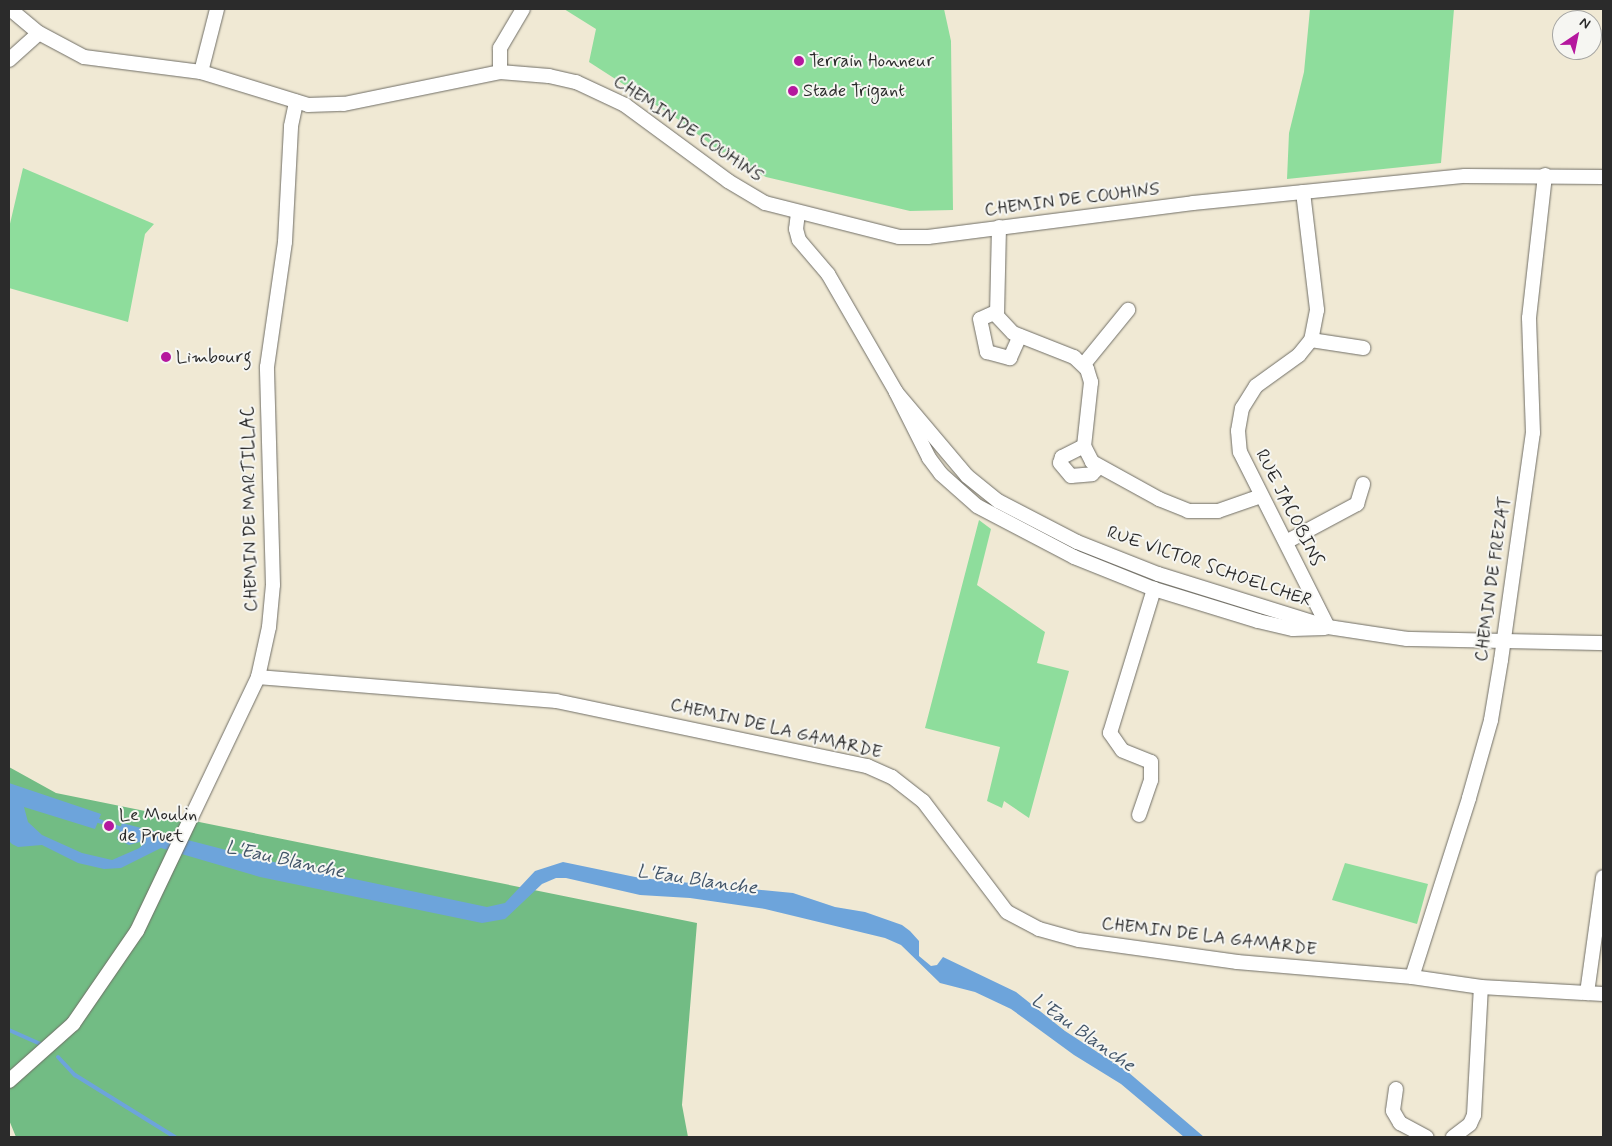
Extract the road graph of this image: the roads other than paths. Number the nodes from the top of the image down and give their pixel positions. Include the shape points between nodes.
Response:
1 (10, 9) edge
2 (217, 9) edge
3 (523, 9) edge
4 (39, 34) junction
5 (9, 60) edge
6 (201, 72) junction
7 (500, 72) junction
8 (296, 102) junction
9 (1546, 175) junction
10 (1603, 177) edge
11 (1303, 192) junction
12 (798, 213) junction
13 (999, 228) junction
14 (1128, 310) dead end
15 (996, 312) junction
16 (1020, 336) junction
17 (1311, 340) junction
18 (1363, 348) dead end
19 (1084, 364) junction
20 (896, 392) junction
21 (1084, 446) junction
22 (1098, 468) junction
23 (1363, 484) dead end
24 (1261, 496) junction
25 (1286, 542) junction
26 (1154, 589) junction
27 (1328, 627) junction
28 (1503, 642) junction
29 (1603, 643) edge
30 (258, 677) junction
31 (1139, 815) dead end
32 (1603, 877) edge
33 (1412, 977) junction
34 (1480, 987) junction
35 (1587, 993) junction
36 (1603, 994) edge
37 (9, 1081) edge
38 (1396, 1089) dead end
39 (1426, 1137) edge
40 (1453, 1137) edge

1 - 4 street, CHEMIN DE COUHINS
2 - 6 street
3 - 7 street via 502,43
4 - 5 street
4 - 6 street, CHEMIN DE COUHINS via 92,59
6 - 8 street, CHEMIN DE COUHINS
7 - 8 street, CHEMIN DE COUHINS via 344,104 319,106
7 - 12 street, CHEMIN DE COUHINS via 549,76 600,92 625,105 749,194
8 - 30 street, CHEMIN DE MARTILLAC via 290,135 285,242 267,367 273,585 269,628
9 - 10 street, CHEMIN DE COUHINS
9 - 11 street, CHEMIN DE COUHINS via 1465,176
9 - 28 street, CHEMIN DE FREZAT via 1529,318 1533,433
11 - 13 street, CHEMIN DE COUHINS
11 - 17 street, RUE JACOBINS via 1317,310
12 - 13 street, CHEMIN DE COUHINS via 911,238
12 - 20 street, RUE VICTOR SCHOELCHER via 796,230 799,240 828,274
13 - 15 street
14 - 19 street
15 - 16 street via 1004,326
15 - 16 street via 980,319 987,352 1010,358
16 - 19 street
17 - 18 street
17 - 24 street, RUE JACOBINS via 1299,356 1256,386 1242,408 1238,431 1240,452
19 - 21 street via 1091,382
20 - 26 street, RUE VICTOR SCHOELCHER via 929,458 941,474 977,506 1074,557
20 - 27 street, RUE VICTOR SCHOELCHER via 978,488 1030,520 1158,574
21 - 22 street
21 - 22 street via 1062,456 1060,463 1072,476 1092,474
22 - 24 street via 1174,507 1188,510 1218,511
23 - 25 street via 1357,504
24 - 25 street, RUE JACOBINS
25 - 27 street, RUE JACOBINS
26 - 27 street, RUE VICTOR SCHOELCHER via 1293,629
26 - 31 street via 1110,733 1122,750 1151,762 1151,780
27 - 28 street, RUE VICTOR SCHOELCHER via 1407,639
28 - 29 street, RUE VICTOR SCHOELCHER
28 - 33 street, CHEMIN DE FREZAT via 1491,720
30 - 33 street, CHEMIN DE LA GAMARDE via 556,701 867,766 892,777 923,801 995,900 1017,919 1040,929 1080,940 1166,955
30 - 37 street, CHEMIN DE MARTILLAC via 137,931 73,1024
32 - 35 street
33 - 34 street, CHEMIN DE LA GAMARDE
34 - 35 street, CHEMIN DE LA GAMARDE
34 - 40 street via 1474,1115 1470,1124
35 - 36 street, CHEMIN DE LA GAMARDE
38 - 39 street via 1393,1111 1400,1123

